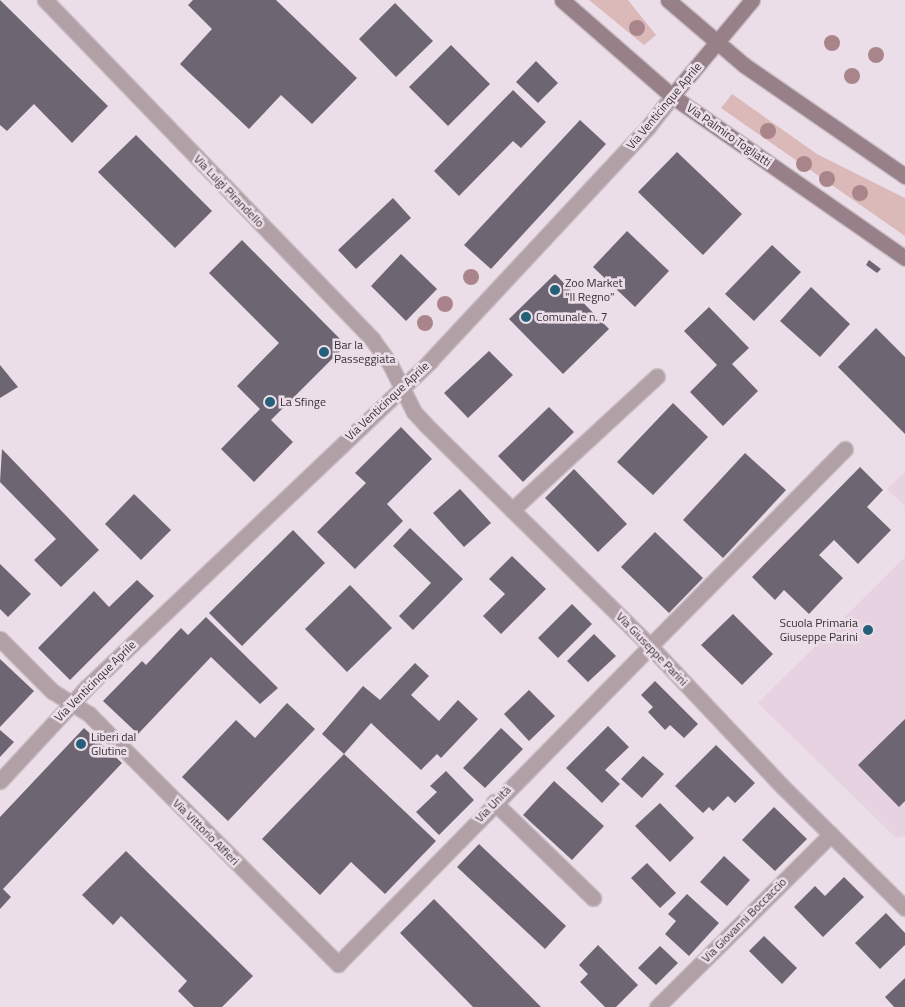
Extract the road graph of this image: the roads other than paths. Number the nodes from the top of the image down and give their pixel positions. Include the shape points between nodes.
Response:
1 (45, 0) edge
2 (562, 0) edge
3 (668, 0) edge
4 (752, 0) edge
5 (716, 42) junction
6 (672, 96) junction
7 (905, 176) edge
8 (905, 258) edge
9 (657, 376) dead end
10 (401, 389) junction
11 (845, 449) dead end
12 (512, 510) junction
13 (0, 640) edge
14 (650, 646) junction
15 (72, 702) junction
16 (0, 781) edge
17 (494, 802) junction
18 (831, 834) junction
19 (593, 898) dead end
20 (905, 908) edge
21 (338, 964) joint
22 (657, 1007) edge

1 - 10 street, Via Luigi Pirandello via 372,339 389,362
2 - 6 street, Via Palmiro Togliatti
3 - 5 street
4 - 5 street, Via Venticinque Aprile
5 - 6 street, Via Venticinque Aprile
5 - 7 street
6 - 8 street, Via Palmiro Togliatti
6 - 10 street, Via Venticinque Aprile via 648,127
9 - 12 street
10 - 12 street, Via Giuseppe Parini via 426,425
10 - 15 street, Via Venticinque Aprile via 375,410
11 - 14 street, Via Unità
12 - 14 street, Via Giuseppe Parini
13 - 15 street, Via Vittorio Alfieri via 52,691
14 - 17 street, Via Unità
14 - 18 street, Via Giuseppe Parini
15 - 16 street, Via Venticinque Aprile
15 - 21 street, Via Vittorio Alfieri via 89,714
17 - 19 street
17 - 21 street, Via Unità
18 - 20 street, Via Giuseppe Parini
18 - 22 street, Via Giovanni Boccaccio

